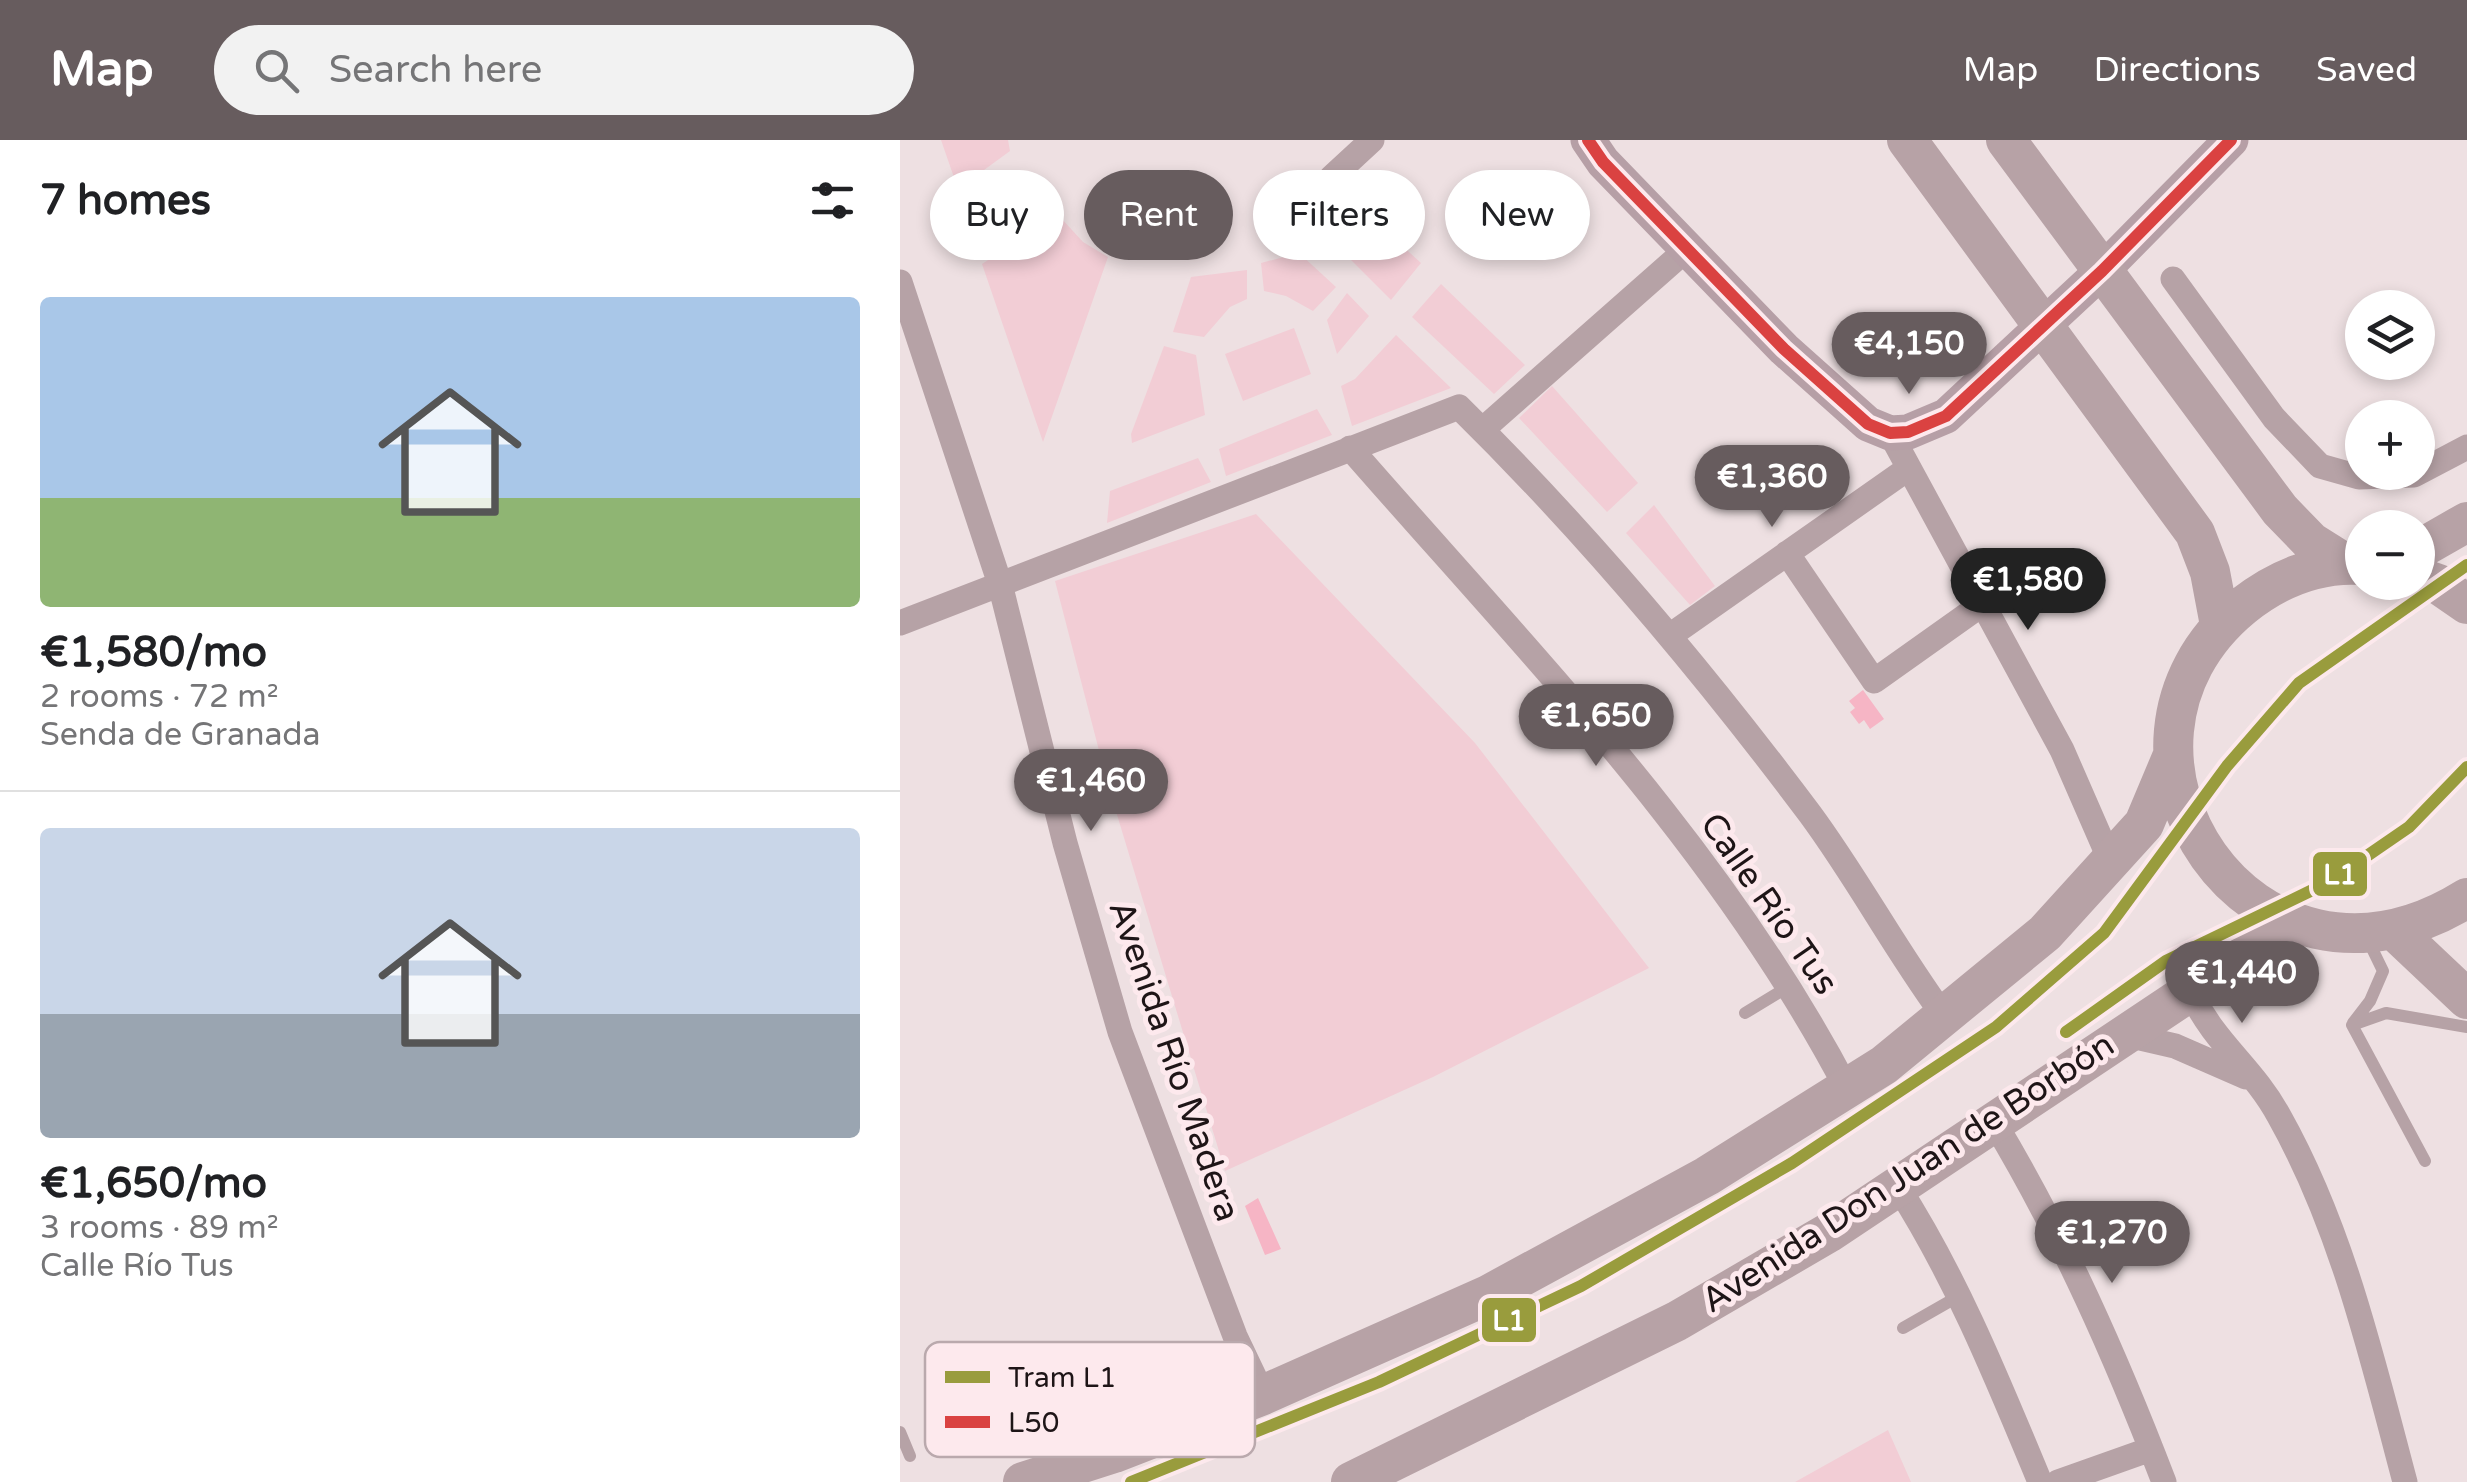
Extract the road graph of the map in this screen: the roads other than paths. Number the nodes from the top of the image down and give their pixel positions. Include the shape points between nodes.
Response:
1 (1372, 140) edge
2 (1588, 140) edge
3 (1907, 140) edge
4 (2006, 140) edge
5 (2231, 140) edge
6 (1340, 170) edge
7 (1686, 250) junction
8 (2102, 271) junction
9 (2173, 279) dead end
10 (900, 282) edge
11 (2043, 325) junction
12 (1482, 430) junction
13 (1890, 433) junction
14 (2467, 447) edge
15 (1350, 448) junction
16 (1906, 470) junction
17 (2467, 522) edge
18 (2435, 540) edge
19 (1787, 554) junction
20 (2345, 559) edge
21 (2345, 565) edge
22 (2435, 583) edge
23 (1000, 584) junction
24 (2467, 604) edge
25 (1982, 606) junction
26 (900, 623) edge
27 (2220, 625) junction
28 (1671, 635) junction
29 (2173, 755) junction
30 (2110, 860) junction
31 (2467, 898) edge
32 (2293, 923) junction
33 (2380, 934) junction
34 (1786, 988) junction
35 (2191, 993) junction
36 (2467, 999) edge
37 (1745, 1012) dead end
38 (1944, 1016) junction
39 (2352, 1025) junction
40 (2467, 1027) edge
41 (2124, 1034) junction
42 (2260, 1082) junction
43 (1846, 1089) junction
44 (1994, 1122) junction
45 (2424, 1162) dead end
46 (1898, 1187) junction
47 (1959, 1296) junction
48 (1903, 1328) dead end
49 (1239, 1342) edge
50 (1255, 1378) edge
51 (1263, 1395) junction
52 (1255, 1398) edge
53 (900, 1432) edge
54 (2151, 1449) junction
55 (910, 1456) dead end
56 (1092, 1457) edge
57 (1023, 1482) edge
58 (1351, 1482) edge
59 (2040, 1482) edge
60 (2058, 1482) edge
61 (2164, 1482) edge
62 (2405, 1482) edge

1 - 6 street
2 - 7 street
3 - 11 main road
4 - 8 main road
5 - 8 street
7 - 12 street
7 - 13 street via 1847,407
8 - 11 street
8 - 20 main road via 2280,510 2311,542
9 - 14 street via 2274,418 2320,466 2359,477 2414,475
10 - 23 street, Avenida Río Madera
11 - 13 street via 1946,416
11 - 27 main road via 2195,533
12 - 15 street via 1459,407
12 - 28 street
13 - 16 street
15 - 23 street
15 - 34 street, Calle Río Tus via 1615,748
16 - 19 street
16 - 25 street
17 - 18 main road
19 - 25 street via 1874,681
19 - 28 street
21 - 27 main road via 2304,572 2264,590
22 - 24 main road
23 - 26 street
23 - 49 street, Avenida Río Madera via 1120,1032
25 - 30 street via 2062,750
27 - 29 main road via 2184,685
28 - 38 street via 1812,817
29 - 30 main road via 2144,824
29 - 32 main road via 2182,808 2207,858 2245,896
30 - 38 main road via 2045,933
31 - 33 main road via 2438,916
32 - 33 main road via 2328,933
32 - 35 main road, Avenida Don Juan de Borbón
33 - 36 main road
33 - 39 lane via 2383,972
34 - 37 lane
34 - 43 street, Calle Río Tus
35 - 41 main road, Avenida Don Juan de Borbón
35 - 42 street via 2208,1028
38 - 43 main road
39 - 40 lane via 2386,1013
39 - 45 lane
41 - 42 street via 2175,1046
41 - 44 main road, Avenida Don Juan de Borbón
42 - 62 street via 2324,1212
43 - 51 main road via 1707,1176 1488,1295
44 - 46 main road, Avenida Don Juan de Borbón
44 - 54 street via 2040,1198
46 - 47 street
46 - 58 main road, Avenida Don Juan de Borbón via 1677,1321
47 - 48 lane
47 - 59 street
50 - 51 street, Avenida Río Madera
51 - 52 main road
53 - 55 lane
54 - 60 street
54 - 61 street
56 - 57 main road

